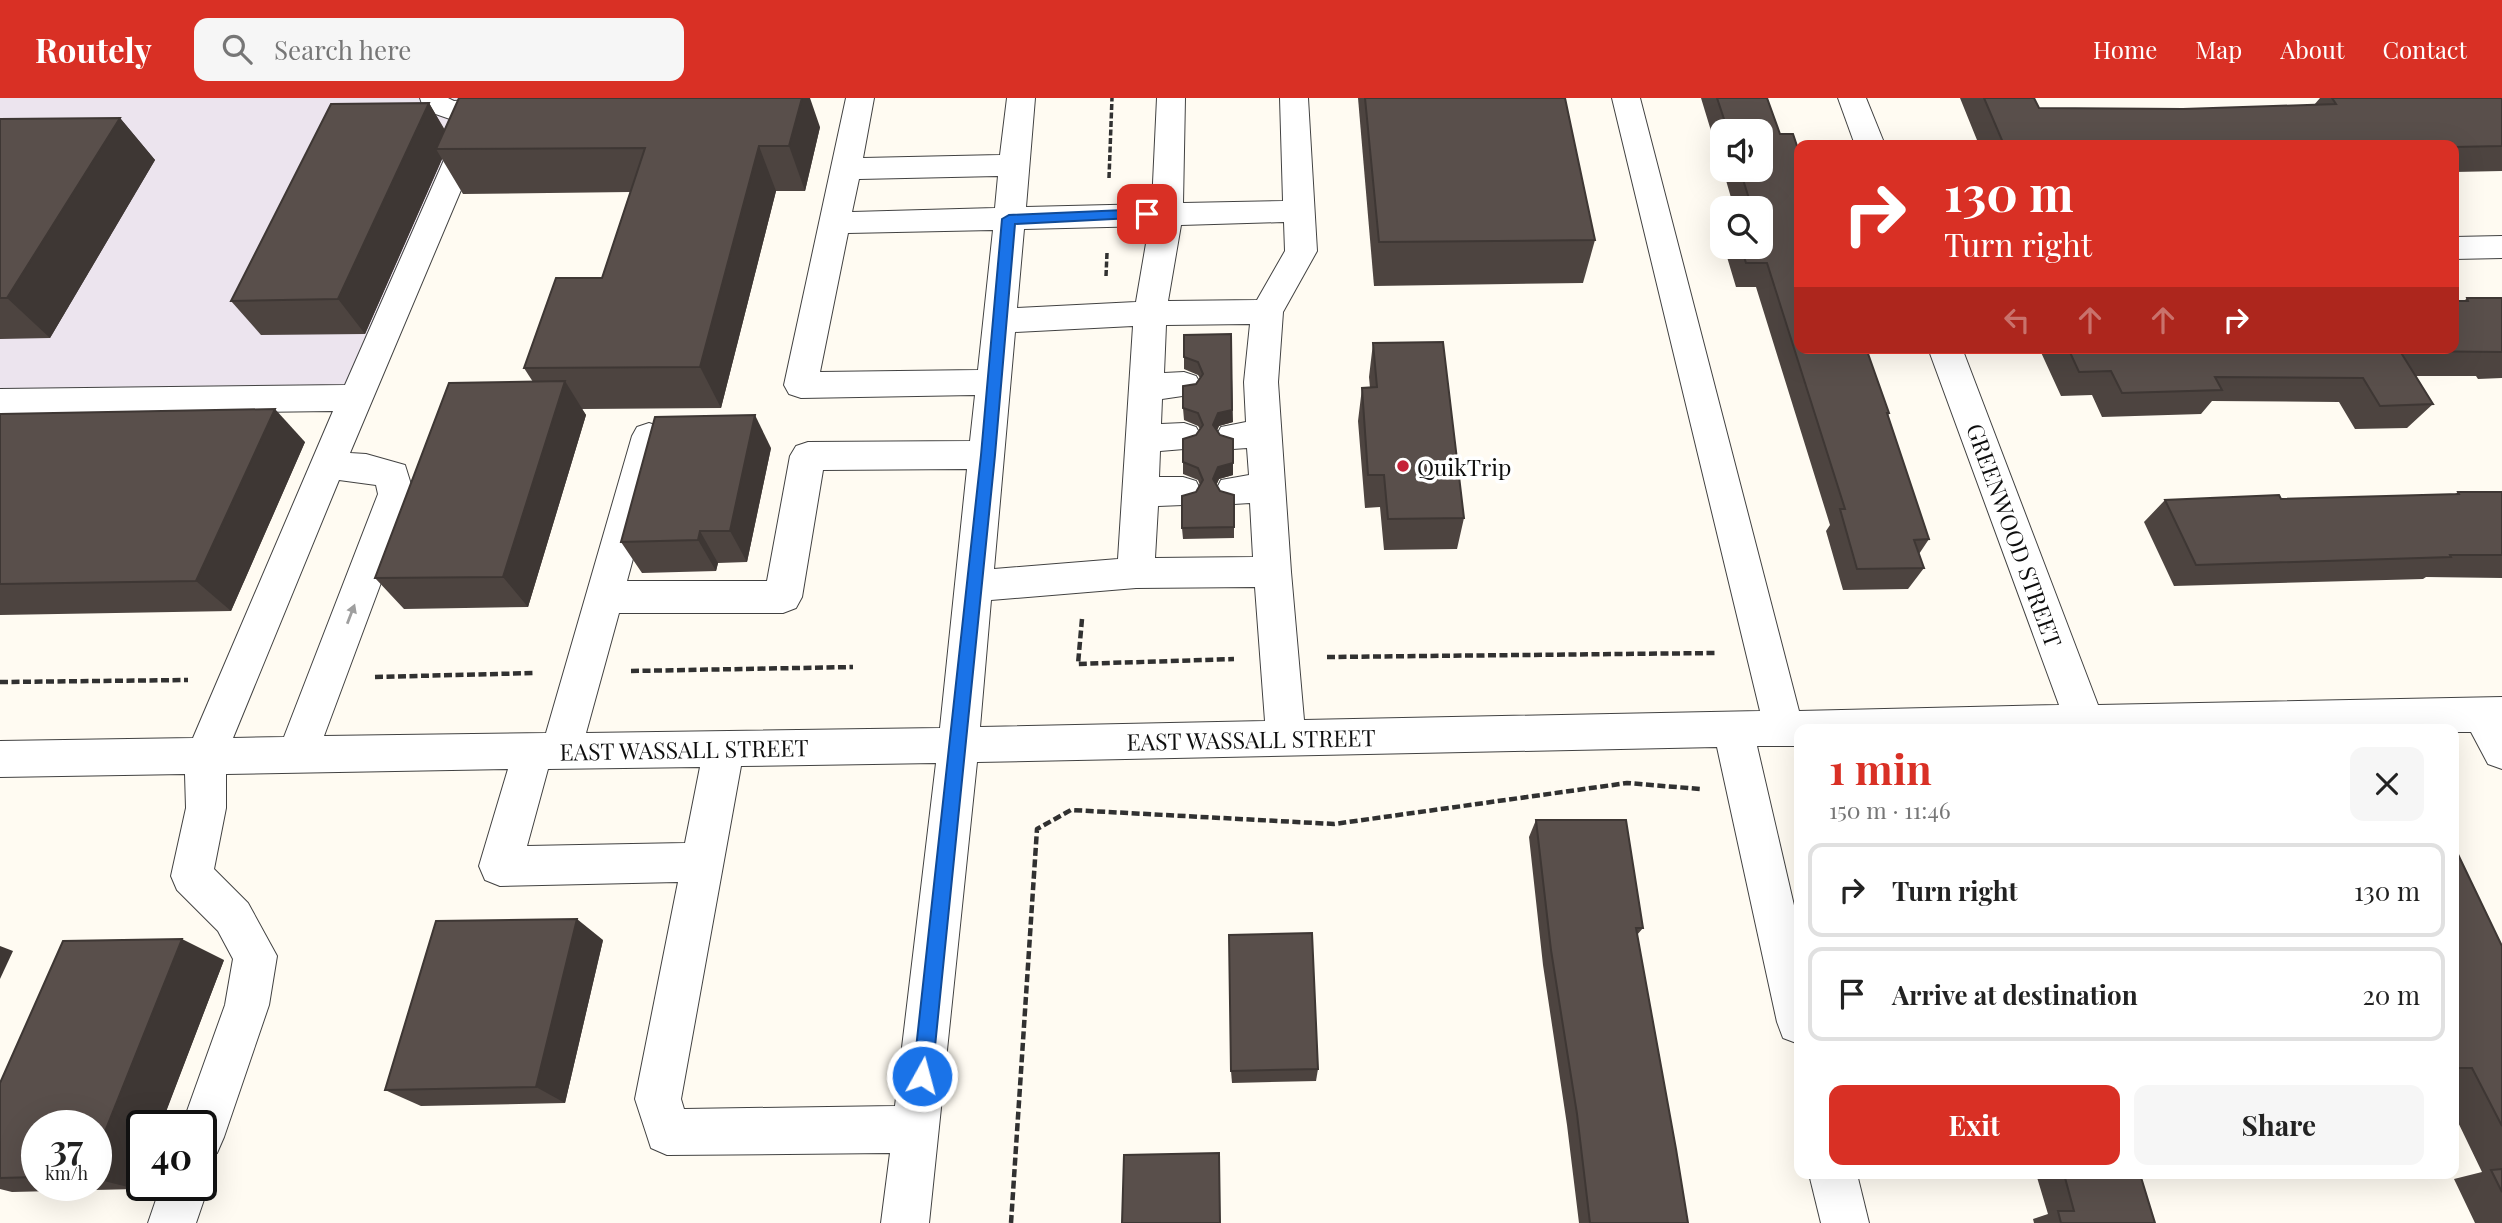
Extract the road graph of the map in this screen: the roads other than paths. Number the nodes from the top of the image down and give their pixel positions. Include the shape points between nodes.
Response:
1 (434, 98) edge
2 (860, 98) edge
3 (1021, 98) edge
4 (1171, 98) edge
5 (1294, 98) edge
6 (1626, 98) edge
7 (1852, 98) edge
8 (483, 104) edge
9 (529, 109) edge
10 (1868, 140) edge
11 (1014, 165) junction
12 (846, 169) junction
13 (1299, 211) junction
14 (1167, 213) junction
15 (1009, 219) junction
16 (835, 223) junction
17 (2502, 247) edge
18 (2459, 248) edge
19 (1267, 312) junction
20 (1150, 313) junction
21 (999, 321) junction
22 (1947, 354) edge
23 (993, 382) junction
24 (1184, 386) edge
25 (1148, 387) junction
26 (356, 398) junction
27 (0, 402) edge
28 (649, 436) edge
29 (1184, 436) edge
30 (1145, 438) junction
31 (988, 455) junction
32 (327, 466) junction
33 (1269, 488) junction
34 (1234, 489) dead end
35 (1183, 491) dead end
36 (1142, 492) junction
37 (1272, 572) junction
38 (1136, 573) junction
39 (973, 586) junction
40 (605, 597) junction
41 (2492, 714) edge
42 (2085, 722) junction
43 (1985, 724) edge
44 (1784, 728) junction
45 (1794, 728) edge
46 (1733, 729) junction
47 (1286, 738) junction
48 (958, 745) junction
49 (724, 748) junction
50 (547, 751) junction
51 (2502, 751) edge
52 (297, 755) junction
53 (205, 756) junction
54 (0, 760) edge
55 (702, 862) junction
56 (1794, 1000) edge
57 (210, 1110) edge
58 (916, 1129) junction
59 (1834, 1179) edge
60 (180, 1201) edge
61 (172, 1223) edge
62 (905, 1223) edge
63 (1844, 1223) edge

1 - 8 street via 434,103 450,110
2 - 12 street
3 - 11 street
4 - 14 street
5 - 13 street
6 - 44 street
7 - 10 street
8 - 9 street
8 - 26 street
11 - 12 street
11 - 15 street
12 - 16 street
13 - 14 street
13 - 19 street via 1301,251
14 - 15 street
14 - 20 street
15 - 16 street
15 - 21 street
16 - 23 street via 801,385
17 - 18 street
19 - 20 street
19 - 33 street via 1246,382 1249,435
20 - 21 street
20 - 25 street
21 - 23 street
22 - 42 street, GREENWOOD STREET
23 - 31 street
24 - 25 street
25 - 30 street
26 - 27 street
26 - 32 street
28 - 40 street
29 - 30 street
30 - 36 street
31 - 39 street
31 - 40 street via 808,456 783,597
52 -> 32 street via 396,494 392,475
32 - 53 street
33 - 34 street
33 - 37 street
35 - 36 street
36 - 38 street
37 - 38 street
37 - 47 street
38 - 39 street
39 - 48 street
40 - 50 street via 583,672
41 - 42 street, EAST WASSALL STREET
41 - 51 street
42 - 43 street, EAST WASSALL STREET
44 - 45 street, EAST WASSALL STREET
44 - 46 street, EAST WASSALL STREET
46 - 47 street, EAST WASSALL STREET
46 - 56 street
47 - 48 street, EAST WASSALL STREET
48 - 49 street, EAST WASSALL STREET
48 - 58 street
49 - 50 street, EAST WASSALL STREET
49 - 55 street
50 - 52 street, EAST WASSALL STREET
50 - 55 street via 500,866
52 - 53 street, EAST WASSALL STREET
53 - 54 street, EAST WASSALL STREET
53 - 57 street via 206,808 192,876 233,917 255,956 247,1005
55 - 58 street via 658,1099 667,1132
58 - 62 street
59 - 63 street
60 - 61 street

